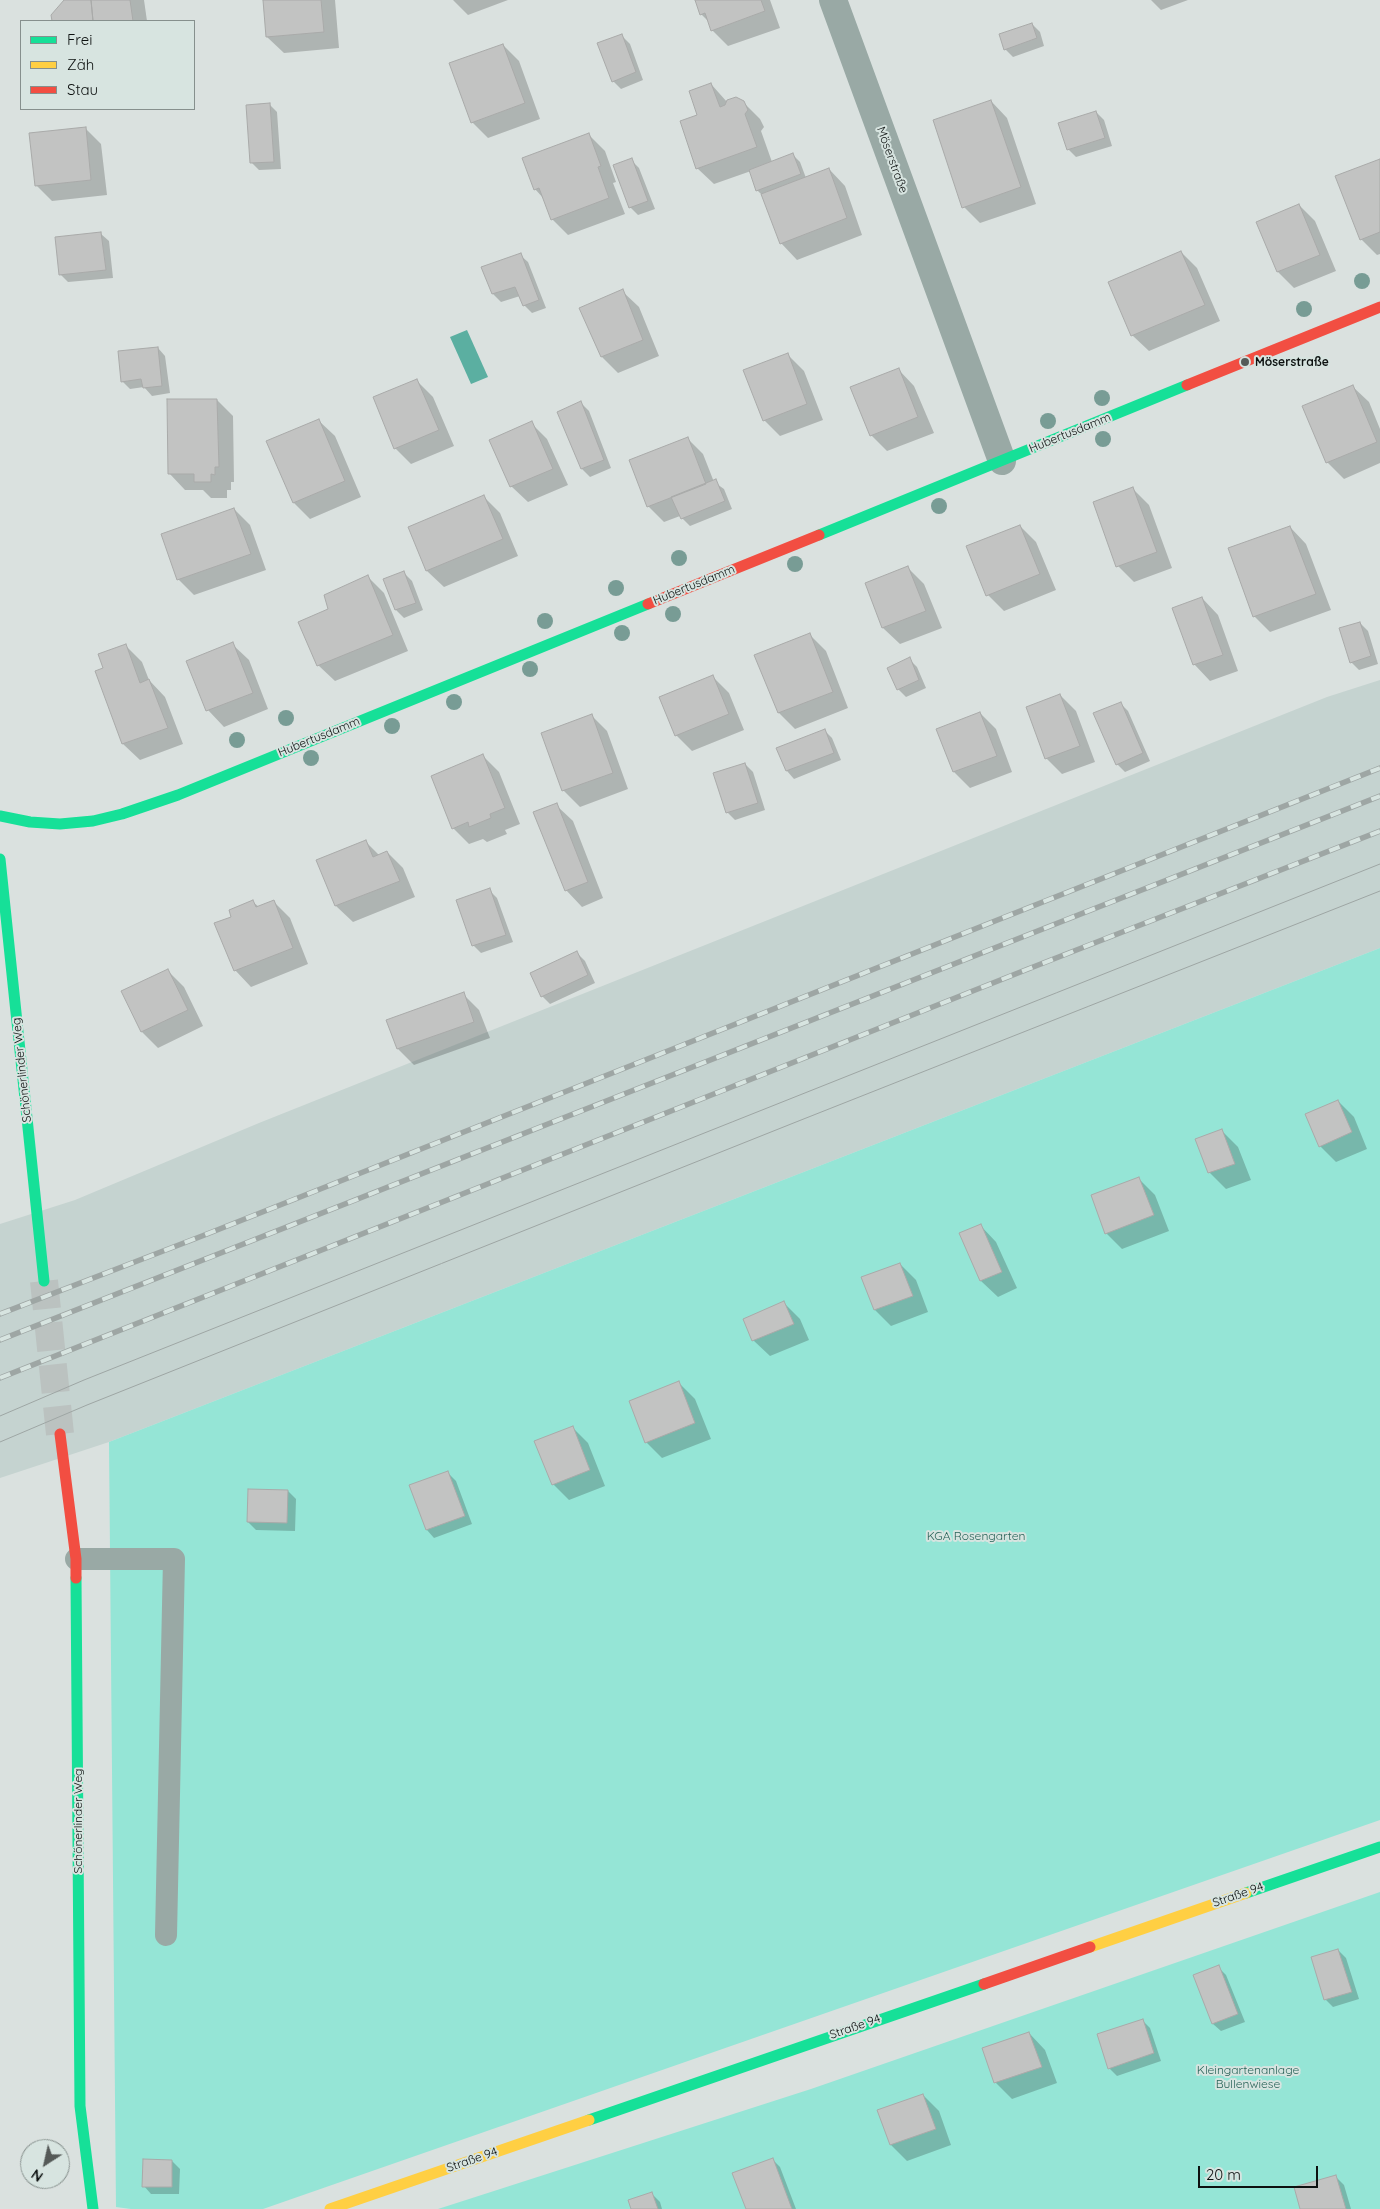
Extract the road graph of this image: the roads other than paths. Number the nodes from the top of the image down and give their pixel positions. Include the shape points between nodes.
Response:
1 (833, 0) edge
2 (1380, 307) edge
3 (1002, 461) junction
4 (0, 816) edge
5 (0, 859) edge
6 (2, 889) edge
7 (44, 1281) tunnel mouth
8 (60, 1434) tunnel mouth
9 (76, 1559) junction
10 (1380, 1846) edge
11 (166, 1935) dead end
12 (93, 2209) edge
13 (330, 2209) edge

1 - 3 street, Möserstraße
2 - 3 street, Hubertusdamm
3 - 4 street, Hubertusdamm via 178,795 93,821 60,824
5 - 6 street, Schönerlinder Weg
6 - 7 street, Schönerlinder Weg
8 - 9 street, Schönerlinder Weg
9 - 11 lane via 174,1559
9 - 12 street, Schönerlinder Weg via 80,2106
10 - 13 street, Straße 94

